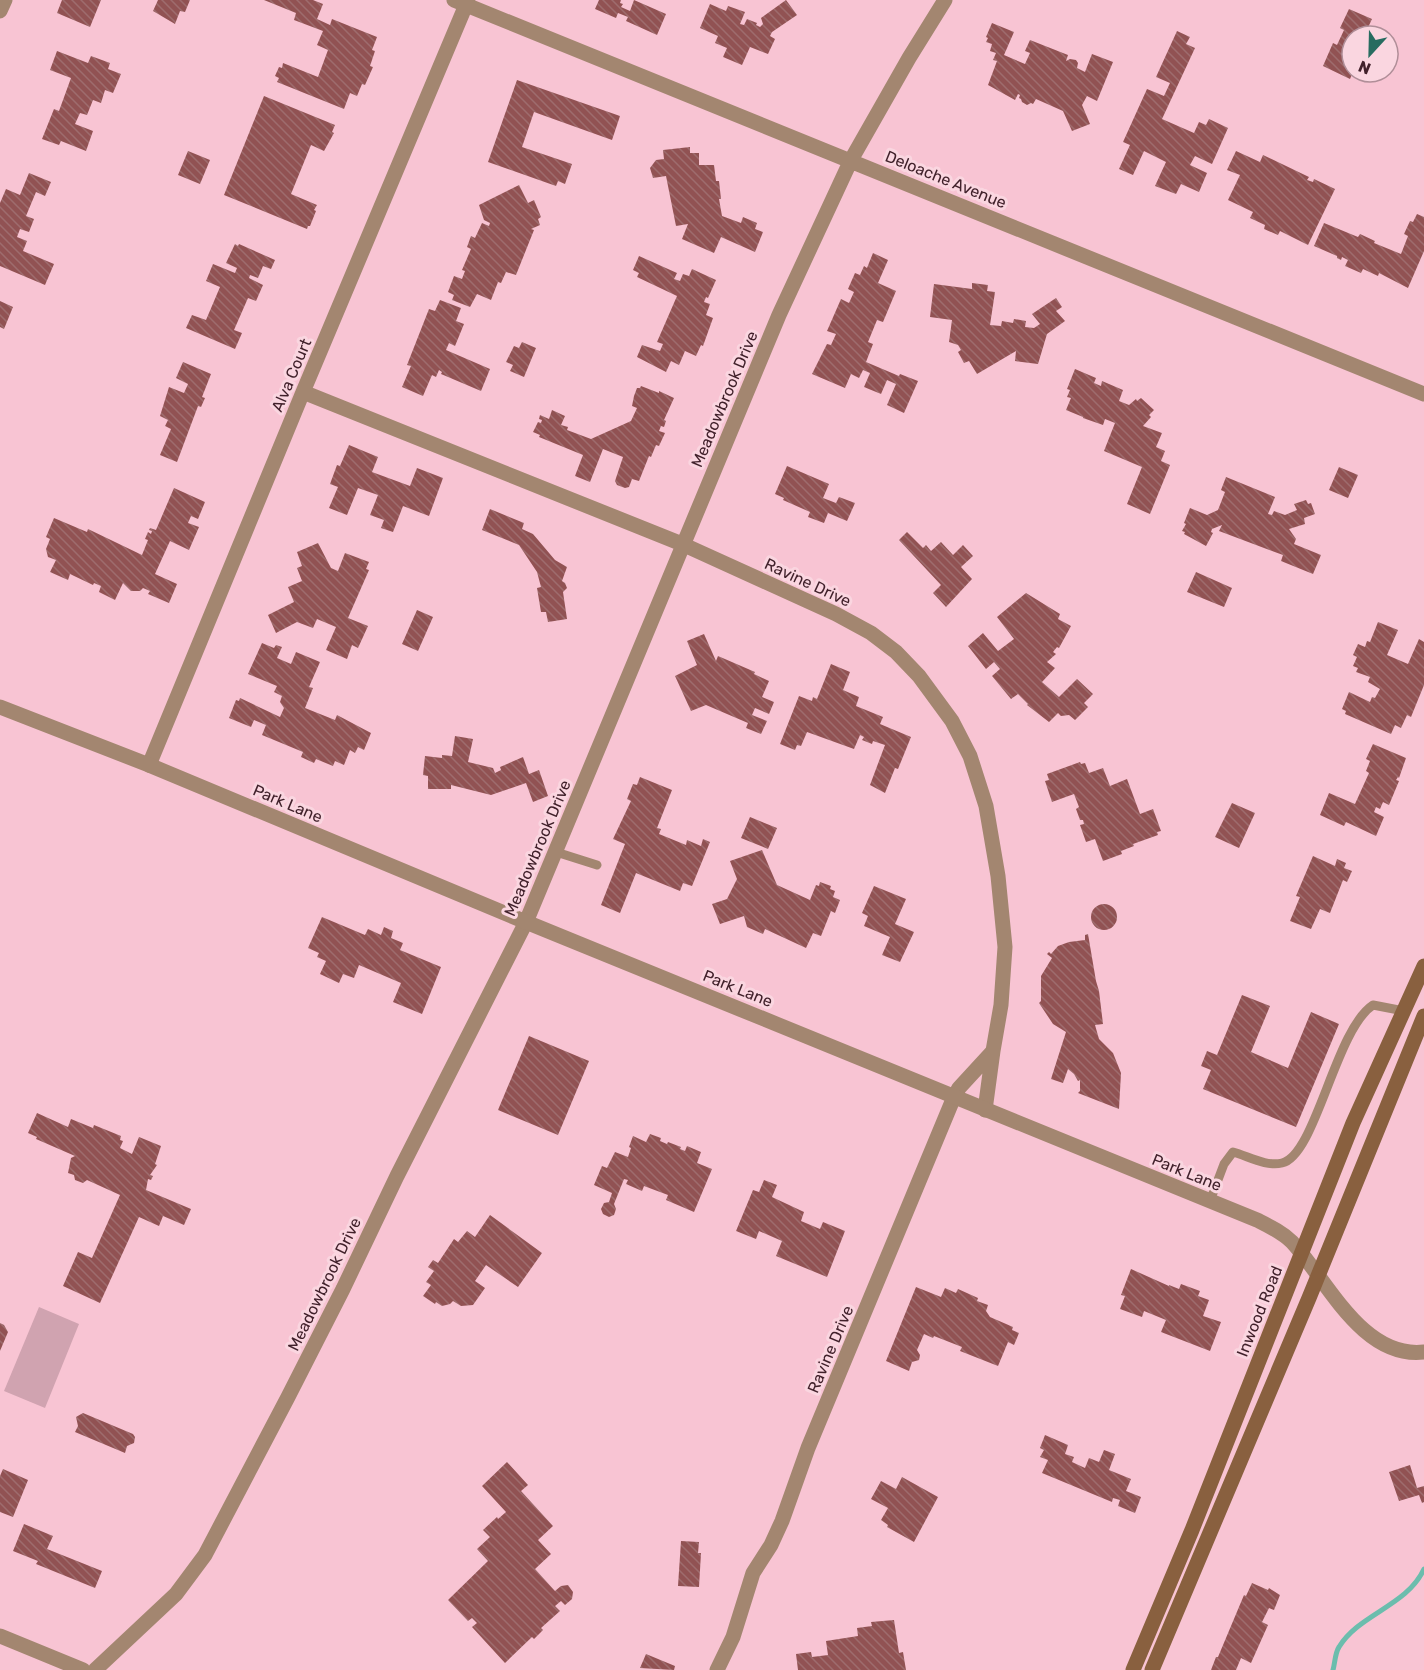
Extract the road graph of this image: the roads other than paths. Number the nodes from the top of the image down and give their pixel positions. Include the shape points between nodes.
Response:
1 (5, 0) edge
2 (945, 0) edge
3 (463, 2) edge
4 (0, 11) edge
5 (851, 160) junction
6 (303, 392) junction
7 (1424, 394) edge
8 (682, 544) junction
9 (0, 707) edge
10 (149, 765) junction
11 (556, 852) junction
12 (597, 865) dead end
13 (526, 922) junction
14 (1424, 966) edge
15 (1419, 993) edge
16 (1404, 1011) junction
17 (1424, 1016) edge
18 (993, 1051) junction
19 (954, 1097) junction
20 (985, 1110) junction
21 (1210, 1201) junction
22 (1301, 1253) junction
23 (1319, 1275) junction
24 (1424, 1352) edge
25 (1192, 1530) junction
26 (1209, 1536) junction
27 (0, 1636) edge
28 (82, 1670) edge
29 (95, 1670) edge
30 (717, 1670) edge
31 (1133, 1670) edge
32 (1152, 1670) edge

1 - 4 street
2 - 5 street, Meadowbrook Drive
3 - 5 street, Deloache Avenue
3 - 6 street, Alva Court
5 - 7 street, Deloache Avenue
5 - 8 street, Meadowbrook Drive via 779,315
6 - 8 street, Ravine Drive
6 - 10 street, Alva Court
8 - 11 street, Meadowbrook Drive
8 - 18 street, Ravine Drive via 872,633 919,676 952,721 970,756 986,806 998,876 1005,947
9 - 10 street, Park Lane
10 - 13 street, Park Lane
11 - 12 lane
11 - 13 street, Meadowbrook Drive
13 - 19 street, Park Lane
13 - 29 street, Meadowbrook Drive via 205,1555 176,1594
14 - 15 main road, Inwood Road
15 - 16 main road, Inwood Road
16 - 21 lane via 1373,1005 1365,1010 1353,1026 1306,1136 1292,1159 1268,1164 1233,1152 1224,1164
16 - 22 main road, Inwood Road via 1353,1123
17 - 23 main road
18 - 19 street, Ravine Drive
18 - 20 street, Ravine Drive
19 - 20 street, Park Lane
19 - 30 street, Ravine Drive via 808,1448 782,1521 753,1573 733,1637
20 - 21 street, Park Lane
21 - 22 street, Park Lane via 1275,1229
22 - 23 street, Park Lane
22 - 25 main road, Inwood Road
23 - 24 street, Park Lane via 1357,1324 1376,1338 1403,1351
23 - 26 main road
25 - 26 main road
25 - 31 main road, Inwood Road
26 - 32 main road
27 - 28 street

